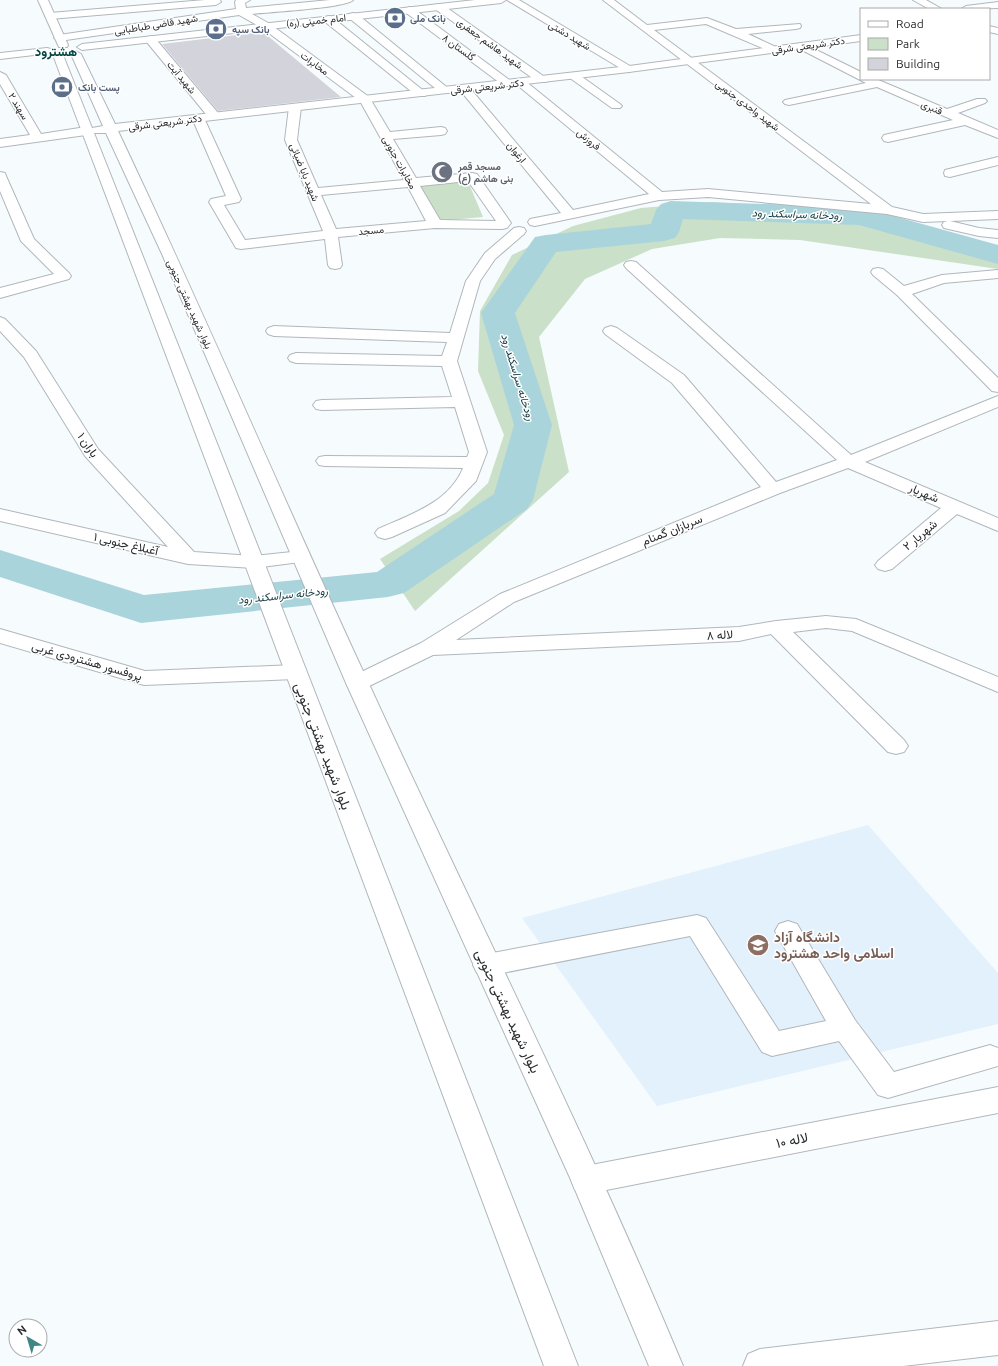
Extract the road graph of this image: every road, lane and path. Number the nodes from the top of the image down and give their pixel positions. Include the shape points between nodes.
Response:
1 (43, 0) edge
2 (245, 0) edge
3 (342, 0) edge
4 (502, 0) edge
5 (512, 0) edge
6 (608, 0) edge
7 (918, 0) edge
8 (105, 1) dead end
9 (231, 1) edge
10 (998, 5) edge
11 (439, 7) junction
12 (935, 8) edge
13 (974, 8) edge
14 (112, 10) junction
15 (409, 10) junction
16 (241, 12) junction
17 (50, 16) junction
18 (352, 16) junction
19 (328, 19) junction
20 (749, 22) dead end
21 (717, 25) junction
22 (266, 26) junction
23 (796, 26) dead end
24 (644, 28) junction
25 (735, 32) junction
26 (860, 38) edge
27 (150, 39) junction
28 (802, 46) junction
29 (57, 47) junction
30 (79, 50) junction
31 (774, 50) junction
32 (0, 56) edge
33 (689, 61) junction
34 (629, 70) junction
35 (0, 75) edge
36 (574, 76) junction
37 (860, 76) edge
38 (542, 80) junction
39 (872, 81) edge
40 (514, 83) junction
41 (464, 88) junction
42 (445, 91) junction
43 (421, 94) junction
44 (365, 99) junction
45 (981, 101) dead end
46 (789, 102) dead end
47 (616, 106) dead end
48 (295, 107) junction
49 (947, 113) junction
50 (214, 116) junction
51 (198, 118) junction
52 (966, 121) junction
53 (112, 128) junction
54 (86, 131) junction
55 (442, 131) dead end
56 (998, 134) edge
57 (385, 136) junction
58 (38, 138) junction
59 (888, 138) dead end
60 (0, 143) edge
61 (998, 161) edge
62 (950, 173) dead end
63 (0, 176) edge
64 (412, 183) junction
65 (313, 192) junction
66 (659, 196) junction
67 (887, 210) junction
68 (570, 215) junction
69 (998, 215) edge
70 (923, 218) junction
71 (535, 222) junction
72 (435, 224) junction
73 (503, 224) junction
74 (519, 231) junction
75 (331, 234) junction
76 (998, 234) edge
77 (335, 265) dead end
78 (631, 265) dead end
79 (878, 272) dead end
80 (998, 274) edge
81 (902, 292) junction
82 (0, 293) edge
83 (0, 322) edge
84 (274, 331) dead end
85 (611, 331) dead end
86 (455, 338) junction
87 (296, 358) dead end
88 (448, 361) junction
89 (998, 387) edge
90 (998, 401) edge
91 (462, 402) junction
92 (322, 406) dead end
93 (325, 461) dead end
94 (849, 462) junction
95 (474, 463) junction
96 (773, 489) junction
97 (955, 506) junction
98 (0, 515) edge
99 (998, 525) edge
100 (385, 533) dead end
101 (188, 558) junction
102 (304, 565) junction
103 (885, 565) dead end
104 (257, 571) junction
105 (776, 627) junction
106 (0, 636) edge
107 (429, 648) junction
108 (293, 668) junction
109 (357, 683) junction
110 (998, 685) edge
111 (896, 746) dead end
112 (788, 931) dead end
113 (487, 965) junction
114 (845, 1028) junction
115 (990, 1057) dead end
116 (998, 1100) edge
117 (586, 1180) junction
118 (998, 1338) edge
119 (561, 1366) edge
120 (666, 1366) edge
121 (760, 1366) edge

1 - 17 street
2 - 16 street via 240,2
3 - 16 street, شهید قاضی طباطبایی
4 - 11 street, امام خمینی (ره)
5 - 34 street, شهید دشتی
6 - 24 street, شهید واحدی جنوبی
7 - 12 street
8 - 14 street
9 - 14 street
10 - 13 street
11 - 15 street, امام خمینی (ره)
11 - 38 street, شهيد هاشم جعفری
14 - 17 street
15 - 18 street, امام خمینی (ره)
15 - 40 street, گلستان ۸
16 - 22 street, مخابرات
16 - 29 street, شهید قاضی طباطبایی
17 - 29 street
18 - 19 street, امام خمینی (ره)
18 - 42 street
19 - 22 street, امام خمینی (ره)
19 - 43 street
20 - 21 street
21 - 24 street via 707,22
21 - 25 street
22 - 27 street, امام خمینی (ره)
22 - 44 street, مخابرات
23 - 25 street
24 - 33 street, شهید واحدی جنوبی
25 - 31 street
26 - 28 street, دکتر شریعتی شرقی
27 - 30 street, امام خمینی (ره)
27 - 50 street, شهید آیت
28 - 31 street, دکتر شریعتی شرقی
28 - 37 street
29 - 30 street, امام خمینی (ره)
29 - 32 street
29 - 54 street
30 - 53 street, بلوار شهید بهشتی جنوبی
31 - 33 street, دکتر شریعتی شرقی
33 - 34 street, دکتر شریعتی شرقی
33 - 67 street, شهید واحدی جنوبی
34 - 36 street, دکتر شریعتی شرقی
35 - 58 street, سهند ۲
36 - 38 street, دکتر شریعتی شرقی
36 - 47 street
38 - 40 street, دکتر شریعتی شرقی
39 - 46 street
39 - 49 street, قنبری
40 - 41 street, دکتر شریعتی شرقی
40 - 66 street, فروزش
41 - 42 street, دکتر شریعتی شرقی
41 - 68 street, ارغوان
42 - 43 street, دکتر شریعتی شرقی
43 - 44 street, دکتر شریعتی شرقی
44 - 48 street, دکتر شریعتی شرقی
44 - 57 street, مخابرات جنوبی
45 - 49 street
48 - 50 street, دکتر شریعتی شرقی
48 - 65 street, شهيد بابا ضيائی via 291,140
49 - 52 street, قنبری
50 - 51 street, دکتر شریعتی شرقی
51 - 53 street, دکتر شریعتی شرقی
51 - 75 street, مسجد via 234,199 216,202 241,246
52 - 56 street, قنبری
52 - 59 street
53 - 54 street, دکتر شریعتی شرقی
53 - 102 street, بلوار شهید بهشتی جنوبی
54 - 58 street, دکتر شریعتی شرقی
54 - 104 street
55 - 57 street
57 - 64 street, مخابرات جنوبی
58 - 60 street, دکتر شریعتی شرقی
61 - 62 street
63 - 82 street via 28,241 64,276
64 - 65 street
64 - 72 street, مخابرات جنوبی
64 - 73 street via 472,177
65 - 75 street, شهيد بابا ضيائی
66 - 67 street via 708,194
66 - 68 street
67 - 70 street
68 - 71 street
69 - 70 street
70 - 76 street via 979,232
71 - 73 street via 521,220
71 - 74 street via 537,225 533,228
72 - 73 street, مسجد
72 - 75 street, مسجد
73 - 74 street via 506,229
74 - 86 street via 490,256 473,281
75 - 77 street, شهيد بابا ضيائی
78 - 94 street, شهریار
79 - 81 street
80 - 81 street via 942,279
81 - 89 street
83 - 101 street, باران ۱ via 30,354 91,452
84 - 86 street
85 - 96 street via 678,379
86 - 88 street
87 - 88 street
88 - 91 street
90 - 94 street, سربازان گمنام
91 - 92 street
91 - 95 street via 478,452
93 - 95 street
94 - 96 street, سربازان گمنام
94 - 97 street, شهریار
95 - 100 street via 467,481 438,509
96 - 107 street, سربازان گمنام via 506,598
97 - 99 street, شهریار
97 - 103 street, شهریار ۲
98 - 101 street, آغبلاغ جنوبی ۱
101 - 104 street, آغبلاغ جنوبی ۱
102 - 104 street, آغبلاغ جنوبی ۱
102 - 109 street, بلوار شهید بهشتی جنوبی
104 - 108 street, بلوار شهید بهشتی جنوبی
105 - 107 street, لاله ۸ via 739,634
105 - 110 street, لاله ۸ via 826,622 856,625
105 - 111 street
106 - 108 street, پروفسور هشترودی غربی via 144,678
107 - 109 street, سربازان گمنام
108 - 119 street, بلوار شهید بهشتی جنوبی
109 - 113 street, بلوار شهید بهشتی جنوبی
112 - 114 street
113 - 114 street via 697,924 772,1044
113 - 117 street, بلوار شهید بهشتی جنوبی
114 - 115 street via 888,1086
116 - 117 street, لاله ۱۰
117 - 120 street, بلوار شهید بهشتی جنوبی
118 - 121 street

